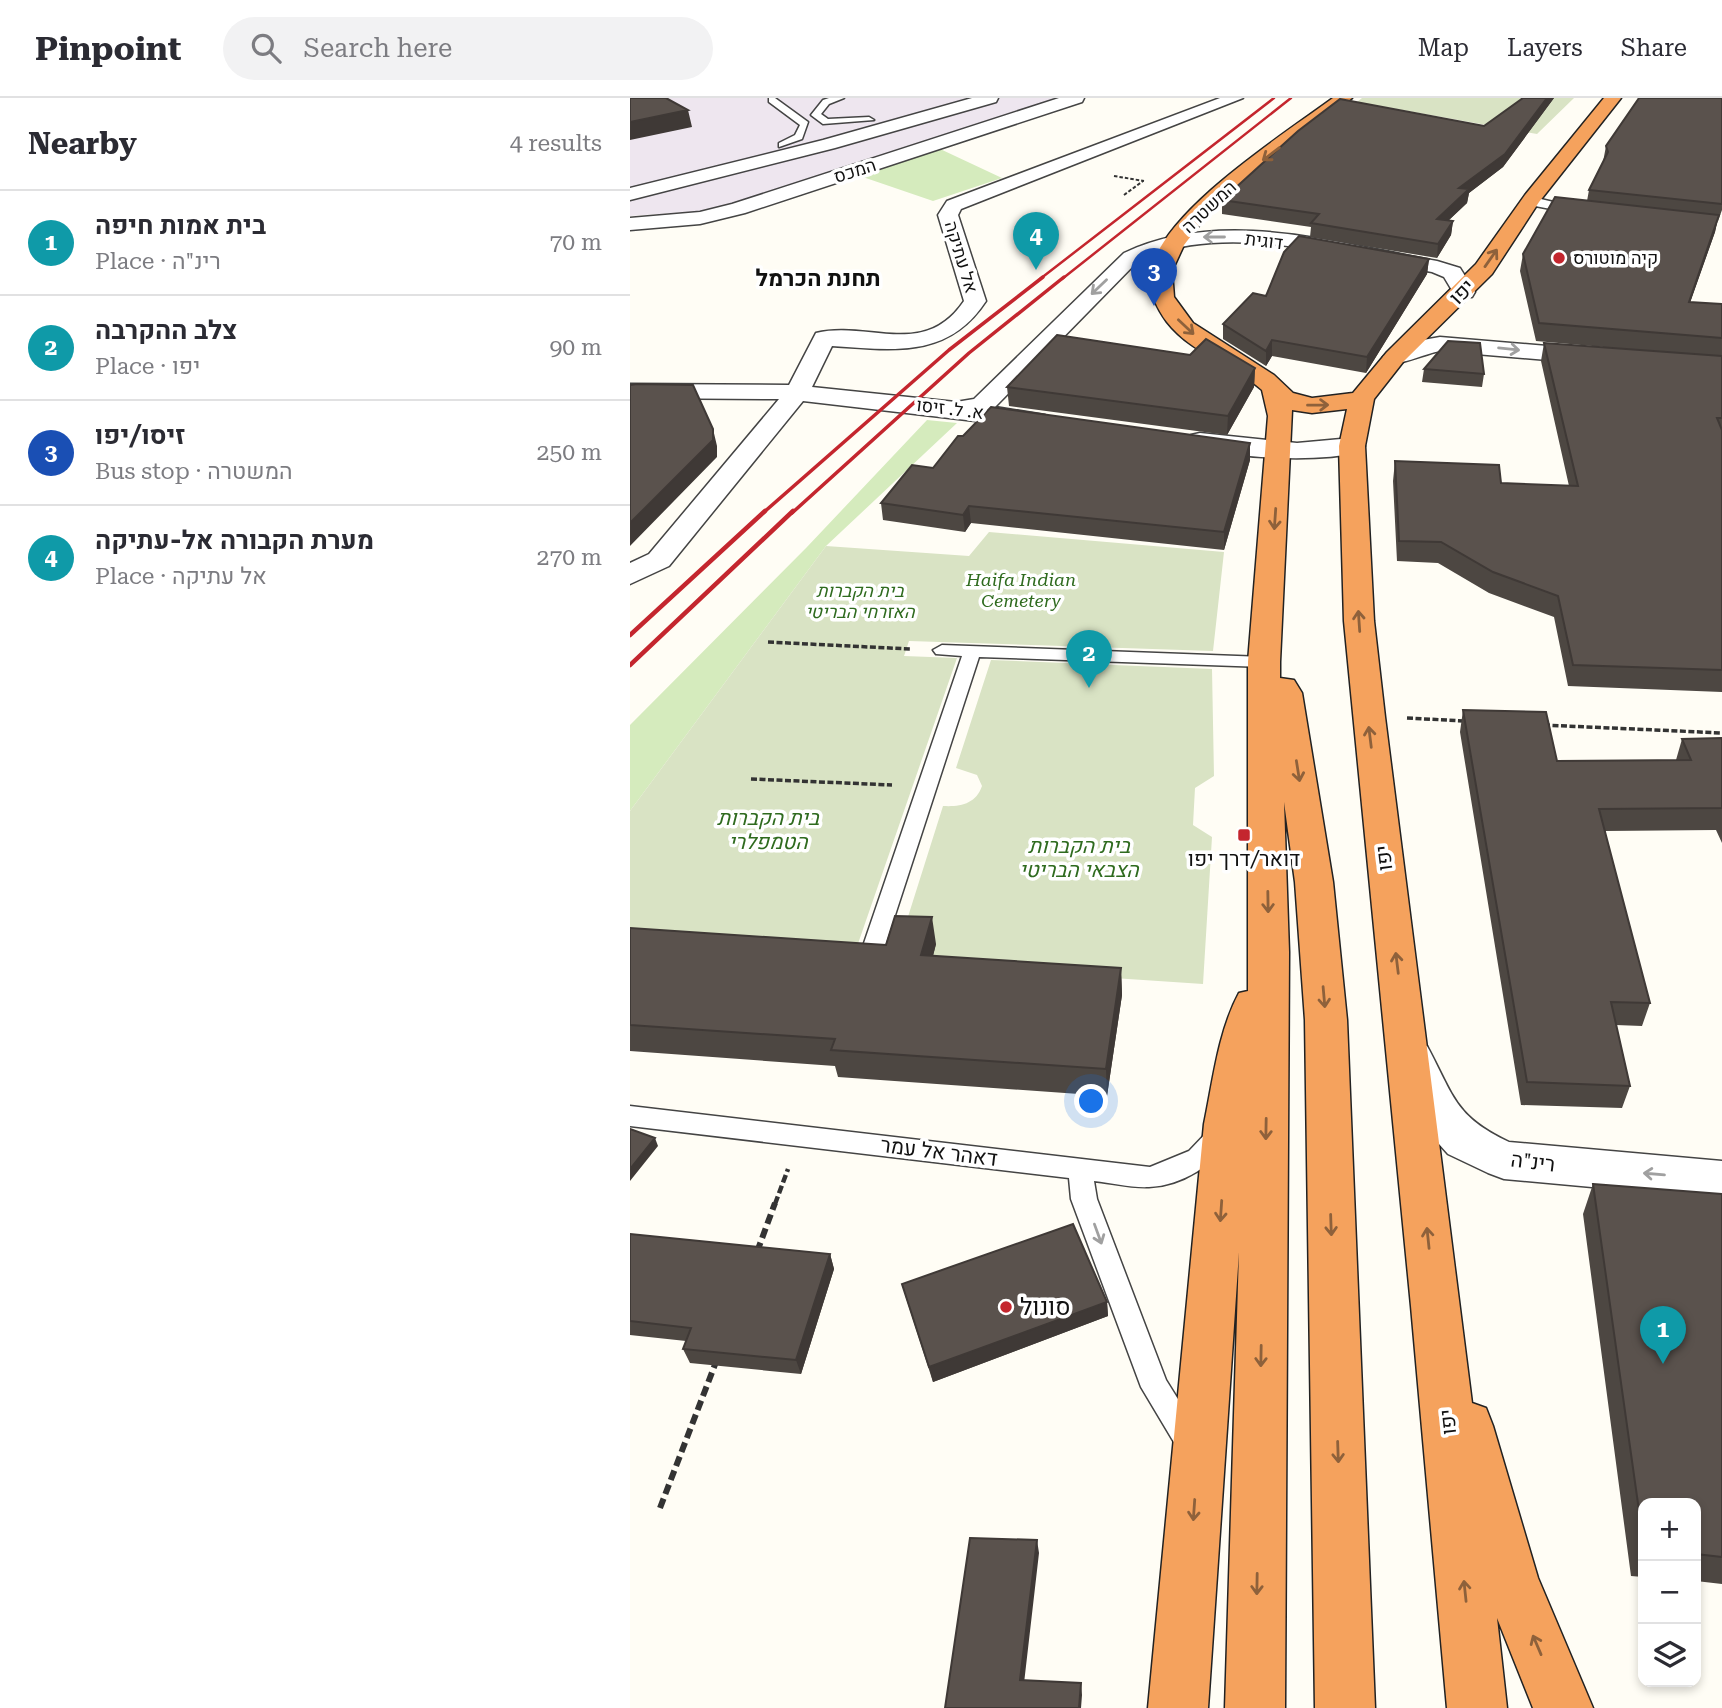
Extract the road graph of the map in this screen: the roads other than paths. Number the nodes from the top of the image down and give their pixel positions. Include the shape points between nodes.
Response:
1 (838, 98) edge
2 (945, 98) edge
3 (990, 98) edge
4 (1076, 98) edge
5 (1235, 98) edge
6 (1344, 98) edge
7 (1613, 98) edge
8 (767, 99) edge
9 (791, 101) dead end
10 (816, 101) dead end
11 (808, 111) junction
12 (827, 127) junction
13 (950, 141) junction
14 (782, 145) junction
15 (805, 150) junction
16 (972, 150) dead end
17 (1002, 167) dead end
18 (1024, 177) junction
19 (630, 180) edge
20 (630, 194) edge
21 (1532, 199) junction
22 (1593, 213) edge
23 (630, 224) edge
24 (1176, 238) junction
25 (1464, 292) junction
26 (1395, 357) junction
27 (1614, 358) edge
28 (630, 391) edge
29 (1276, 392) junction
30 (797, 393) junction
31 (995, 395) junction
32 (1362, 398) junction
33 (956, 410) junction
34 (1011, 417) junction
35 (1065, 424) edge
36 (1172, 437) edge
37 (1352, 446) junction
38 (1279, 450) junction
39 (630, 575) edge
40 (942, 650) road end
41 (972, 651) junction
42 (1264, 662) junction
43 (873, 949) edge
44 (1269, 952) junction
45 (1406, 1042) junction
46 (630, 1116) edge
47 (1226, 1124) junction
48 (1080, 1169) junction
49 (1722, 1180) edge
50 (1436, 1306) junction
51 (1198, 1454) junction
52 (1178, 1708) edge
53 (1255, 1708) edge
54 (1345, 1708) edge
55 (1477, 1708) edge
56 (1563, 1708) edge

1 - 10 lane
1 - 11 lane
2 - 12 street
3 - 15 street
4 - 13 street, המכס
5 - 18 street, אל עתיקה
6 -> 24 highway, המשטרה via 1209,201
7 - 21 highway, יפו
8 - 9 lane
8 - 11 lane
8 - 14 lane via 805,124 799,137
11 - 12 lane
12 - 14 street
12 - 15 lane via 825,142
13 - 16 street
13 - 23 street, המכס via 721,214
14 - 19 street
15 - 20 street
17 - 18 street
18 - 30 street, אל עתיקה via 963,199 949,210 975,301 957,326 921,339 824,338
21 - 22 lane via 1545,206
25 -> 21 highway, יפו
25 -> 24 street, דוגית via 1452,273 1437,267 1247,238
24 -> 29 highway, המשטרה via 1165,256 1161,277 1162,295 1170,310 1199,339 1267,381
24 -> 31 street via 1132,257
25 - 26 highway, יפו
26 -> 27 street via 1422,346 1447,344
26 - 32 highway, יפו
28 - 30 street, א. ל. זיסו via 681,388
29 -> 32 highway, המשטרה via 1295,403 1312,405
29 - 38 highway via 1281,416
30 - 33 street, א. ל. זיסו
30 - 39 street via 659,560
31 - 33 street via 982,405
31 - 34 street via 997,405
32 - 37 highway, יפו
33 - 34 street, א. ל. זיסו
34 - 35 street, א. ל. זיסו
36 - 38 street
37 - 38 street
45 -> 37 highway, יפו via 1359,621
38 -> 42 highway
40 - 41 lane
41 - 42 lane
41 - 43 lane
42 -> 44 highway
42 -> 54 highway via 1286,693 1314,882 1326,1020
44 - 47 highway via 1240,1053
44 -> 53 highway
49 -> 45 street, רינ"ה via 1504,1160 1464,1141 1446,1121 1429,1098
50 -> 45 highway, יפו
46 - 48 lane, דאהר אל עמר
47 - 48 lane, דאהר אל עמר via 1206,1154 1166,1173 1150,1177
47 -> 51 highway
48 -> 51 lane via 1084,1199 1155,1387
55 -> 50 highway, יפו
56 -> 50 highway via 1510,1580
51 -> 52 highway

